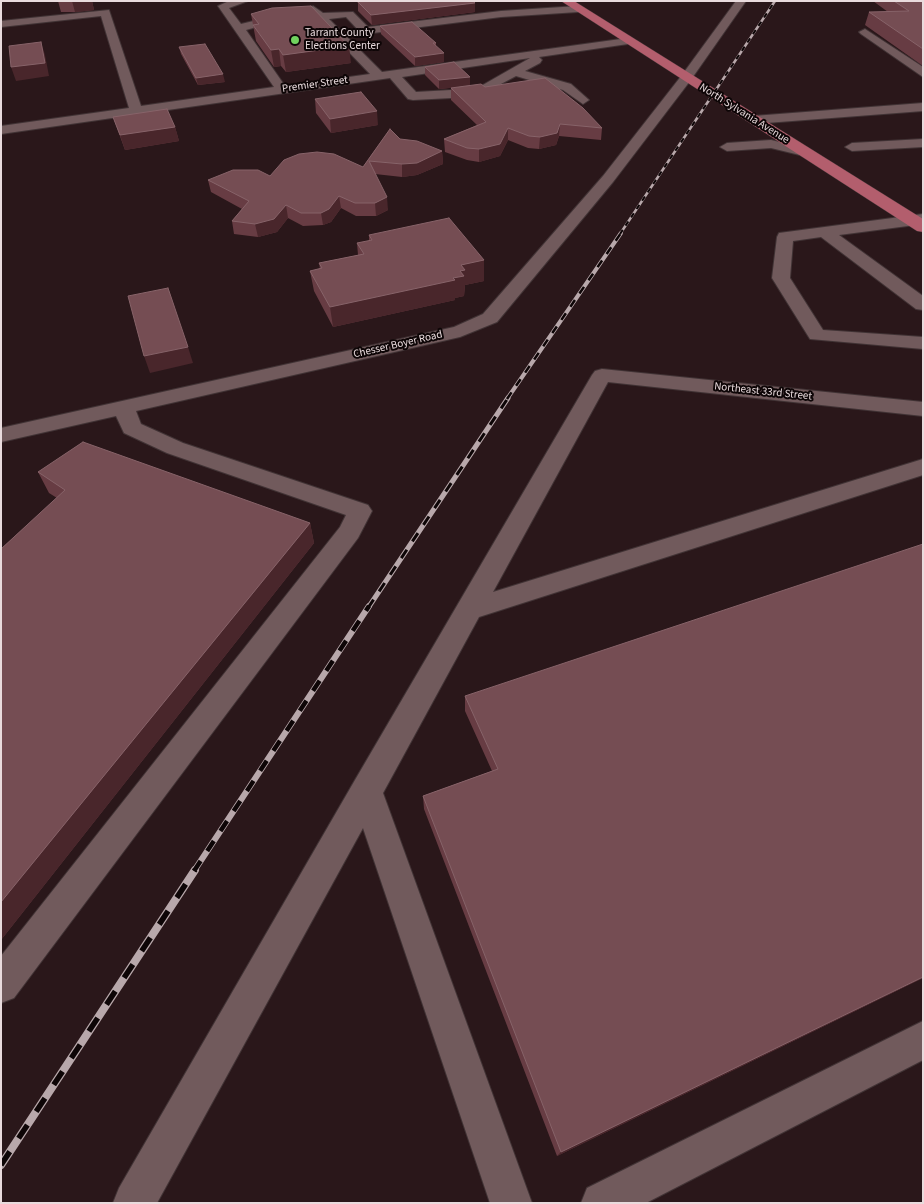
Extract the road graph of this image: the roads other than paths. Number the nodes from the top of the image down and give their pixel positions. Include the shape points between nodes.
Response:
1 (244, 1) edge
2 (566, 1) edge
3 (741, 1) edge
4 (347, 4) dead end
5 (578, 9) junction
6 (316, 13) junction
7 (232, 19) junction
8 (1, 24) edge
9 (240, 31) junction
10 (865, 32) dead end
11 (631, 43) junction
12 (514, 72) junction
13 (923, 73) edge
14 (393, 74) junction
15 (379, 76) junction
16 (686, 78) junction
17 (282, 90) junction
18 (583, 100) dead end
19 (923, 107) edge
20 (136, 110) junction
21 (745, 123) junction
22 (1, 130) edge
23 (923, 143) edge
24 (852, 147) dead end
25 (804, 152) junction
26 (919, 222) edge
27 (823, 231) junction
28 (923, 305) edge
29 (923, 343) edge
30 (124, 408) junction
31 (923, 409) edge
32 (1, 436) edge
33 (923, 467) edge
34 (469, 610) junction
35 (366, 790) junction
36 (1, 985) edge
37 (923, 1040) edge
38 (134, 1203) edge
39 (511, 1203) edge
40 (602, 1203) edge

1 - 7 street via 223,6
2 - 5 main road, North Sylvania Avenue
3 - 16 street
4 - 6 street
5 - 6 street via 501,14 365,31 349,14
5 - 11 main road, North Sylvania Avenue
6 - 7 street
6 - 9 street via 261,21
6 - 15 street
7 - 9 street
8 - 20 street via 106,12
9 - 17 street
10 - 13 street
11 - 12 street via 534,60
11 - 14 street, Premier Street
11 - 16 main road, North Sylvania Avenue
12 - 14 street via 484,89 413,96
12 - 18 street via 567,87
14 - 15 street, Premier Street
15 - 17 street, Premier Street
16 - 21 main road, North Sylvania Avenue
16 - 30 street, Chesser Boyer Road via 608,179 490,318 460,331
17 - 20 street, Premier Street
19 - 21 street
20 - 22 street, Premier Street
21 - 25 main road, North Sylvania Avenue
21 - 25 street via 724,151 771,144
23 - 24 street
25 - 26 main road, North Sylvania Avenue
26 - 27 street
27 - 28 street
27 - 29 street via 785,237 781,278 817,335
30 - 32 street, Chesser Boyer Road
30 - 36 street via 132,428 174,448 360,510 349,532
31 - 34 street, Northeast 33rd Street via 602,375
33 - 34 street
34 - 35 street
35 - 38 street
35 - 39 street
37 - 40 street

